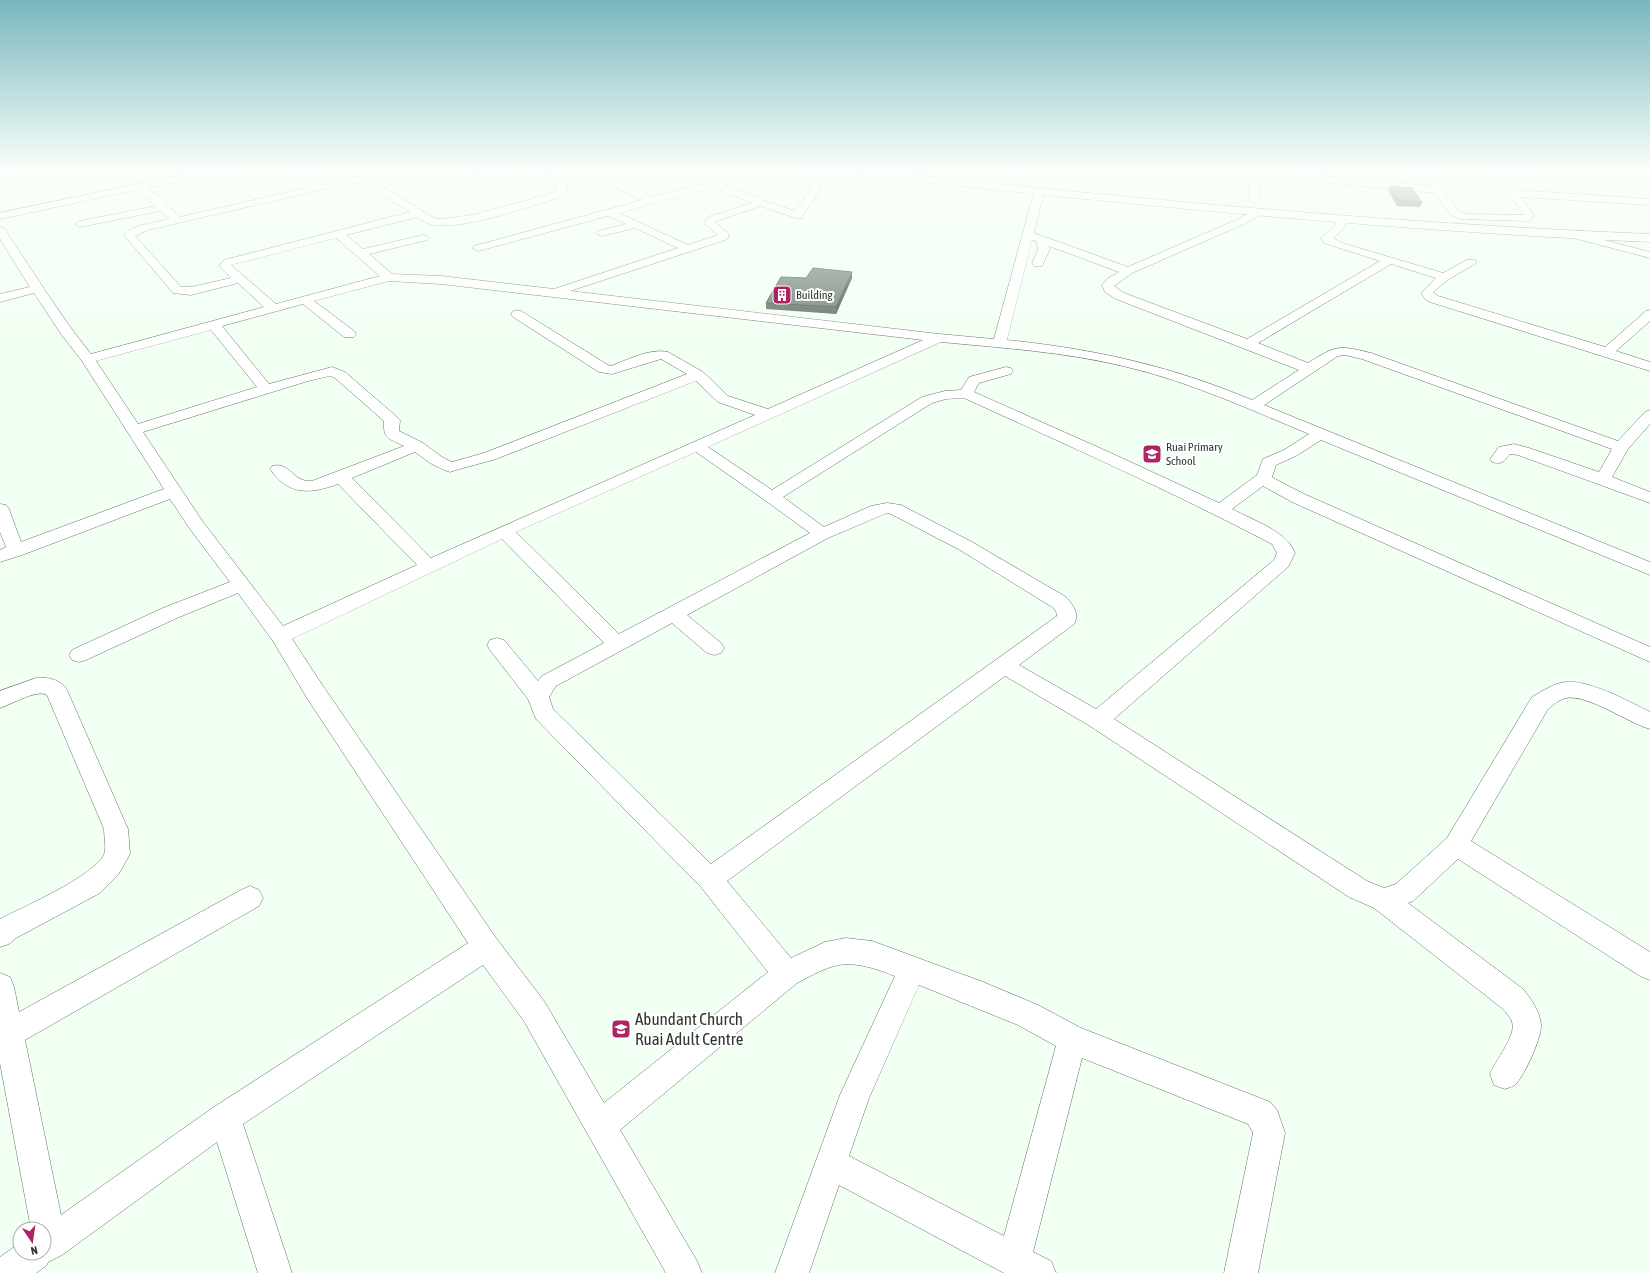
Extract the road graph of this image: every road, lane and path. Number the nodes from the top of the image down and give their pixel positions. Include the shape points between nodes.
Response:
1 (147, 227) edge
2 (358, 227) edge
3 (553, 227) edge
4 (622, 227) edge
5 (641, 227) edge
6 (715, 227) edge
7 (1029, 227) edge
8 (1228, 227) edge
9 (1340, 227) edge
10 (1505, 227) edge
11 (1584, 227) edge
12 (1600, 229) junction
13 (0, 230) edge
14 (1650, 230) edge
15 (336, 233) junction
16 (602, 233) dead end
17 (1027, 234) junction
18 (1570, 234) junction
19 (1613, 236) junction
20 (423, 238) dead end
21 (1650, 238) edge
22 (1041, 239) junction
23 (478, 248) dead end
24 (688, 249) junction
25 (361, 253) junction
26 (1650, 255) edge
27 (1390, 260) junction
28 (1471, 262) dead end
29 (1038, 264) dead end
30 (1128, 271) junction
31 (389, 276) junction
32 (1445, 277) junction
33 (240, 278) junction
34 (37, 288) junction
35 (553, 293) junction
36 (0, 298) edge
37 (305, 300) junction
38 (273, 308) junction
39 (517, 314) dead end
40 (1650, 314) edge
41 (214, 325) junction
42 (350, 334) dead end
43 (939, 338) junction
44 (1000, 343) junction
45 (1248, 344) junction
46 (1607, 352) junction
47 (88, 359) junction
48 (1650, 367) edge
49 (1310, 369) junction
50 (1006, 371) dead end
51 (698, 375) junction
52 (266, 389) junction
53 (966, 394) junction
54 (1254, 405) junction
55 (768, 414) junction
56 (1650, 415) edge
57 (133, 430) junction
58 (1320, 434) junction
59 (417, 446) junction
60 (698, 446) junction
61 (1621, 447) junction
62 (1498, 458) dead end
63 (278, 469) dead end
64 (341, 477) junction
65 (1264, 477) junction
66 (1603, 479) junction
67 (175, 491) junction
68 (772, 497) junction
69 (1650, 498) edge
70 (0, 509) edge
71 (1220, 510) junction
72 (504, 531) junction
73 (822, 534) junction
74 (8, 554) edge
75 (428, 565) junction
76 (1650, 569) edge
77 (241, 585) junction
78 (674, 614) junction
79 (280, 636) junction
80 (617, 644) junction
81 (497, 645) dead end
82 (714, 648) dead end
83 (79, 655) dead end
84 (1650, 655) edge
85 (1004, 666) junction
86 (538, 696) junction
87 (0, 700) edge
88 (1098, 720) junction
89 (1650, 721) edge
90 (1456, 845) junction
91 (710, 879) junction
92 (250, 898) dead end
93 (1383, 900) junction
94 (0, 934) edge
95 (486, 947) junction
96 (1650, 967) edge
97 (912, 970) junction
98 (787, 974) junction
99 (0, 987) edge
100 (9, 1033) junction
101 (1072, 1039) junction
102 (1505, 1074) dead end
103 (225, 1118) junction
104 (601, 1126) junction
105 (830, 1163) junction
106 (39, 1221) edge
107 (52, 1242) edge
108 (24, 1261) edge
109 (1026, 1267) edge
110 (6, 1273) edge
111 (275, 1273) edge
112 (685, 1273) edge
113 (792, 1273) edge
114 (1241, 1273) edge

1 - 33 street via 129,235 177,290 191,292
2 - 15 street
3 - 23 street
4 - 16 street
5 - 24 street
6 - 24 street via 724,236
7 - 17 street
8 - 30 street
9 - 27 street via 1328,236 1328,241
10 - 18 highway
11 - 12 highway
12 - 14 highway
12 - 19 highway
13 - 34 street
15 - 25 street
15 - 33 street via 228,262 225,266
17 - 22 street
17 - 44 street
18 - 19 highway
18 - 26 street
19 - 21 highway
20 - 25 street
22 - 29 street via 1044,249
22 - 30 street
24 - 35 street
25 - 31 street
27 - 32 street
27 - 45 street
28 - 32 street
30 - 45 street via 1112,281 1108,285 1109,289 1120,296
31 - 35 street
31 - 37 street
32 - 46 street via 1429,290 1429,296
33 - 38 street
34 - 36 street
34 - 47 street
35 - 43 street
37 - 38 street
37 - 42 street
38 - 41 street
39 - 51 street via 604,369 612,370 650,357 663,356
40 - 46 street
41 - 47 street
41 - 52 street
43 - 44 street
43 - 55 street
44 - 54 street via 1085,355 1152,369
45 - 49 street
46 - 48 street
47 - 57 street
49 - 54 street
49 - 61 street via 1334,354 1355,352
50 - 53 street via 974,380
51 - 55 street via 723,399
51 - 59 street via 471,462 450,467
52 - 57 street
52 - 59 street via 332,371 392,420 391,433
53 - 68 street via 945,395 927,400
53 - 71 street
54 - 58 street
55 - 60 street
56 - 61 street
57 - 67 street
58 - 65 street via 1290,454 1269,462
58 - 76 street
59 - 64 street
60 - 68 street
60 - 72 street
61 - 66 street
62 - 66 street via 1505,450 1514,449
63 - 64 street via 295,484 303,487 311,487
64 - 75 street
65 - 71 street
65 - 84 street via 1269,483 1305,501
66 - 69 street
67 - 74 street
67 - 77 street via 196,525
68 - 73 street
70 - 74 street
71 - 88 street via 1278,540 1286,553 1282,563
72 - 75 street
72 - 80 street
73 - 78 street
73 - 85 street via 877,510 895,509 966,546 1060,602 1067,612 1067,619
75 - 79 street
77 - 79 street
77 - 83 street via 170,612
78 - 80 street
78 - 82 street
79 - 95 street
80 - 86 street via 549,681
81 - 86 street
85 - 88 street
85 - 91 street
86 - 91 street via 544,713
87 - 94 street via 31,687 46,685 56,690 116,829 118,854 109,868 91,885
88 - 93 street via 1358,889
89 - 90 street via 1582,691 1565,690 1554,694 1540,703
90 - 93 street via 1404,893
90 - 96 street
91 - 98 street
92 - 100 street
93 - 102 street via 1513,1000 1523,1013 1528,1026 1522,1044
95 - 103 street
95 - 104 street via 534,1011
97 - 98 street via 872,954 846,950 825,955
97 - 101 street via 1028,1015
97 - 105 street via 855,1095
98 - 104 street
99 - 100 street
100 - 106 street
101 - 109 street
101 - 114 street via 1260,1113 1266,1121 1269,1133
103 - 107 street
103 - 111 street
104 - 112 street
105 - 109 street
105 - 113 street
108 - 110 street

